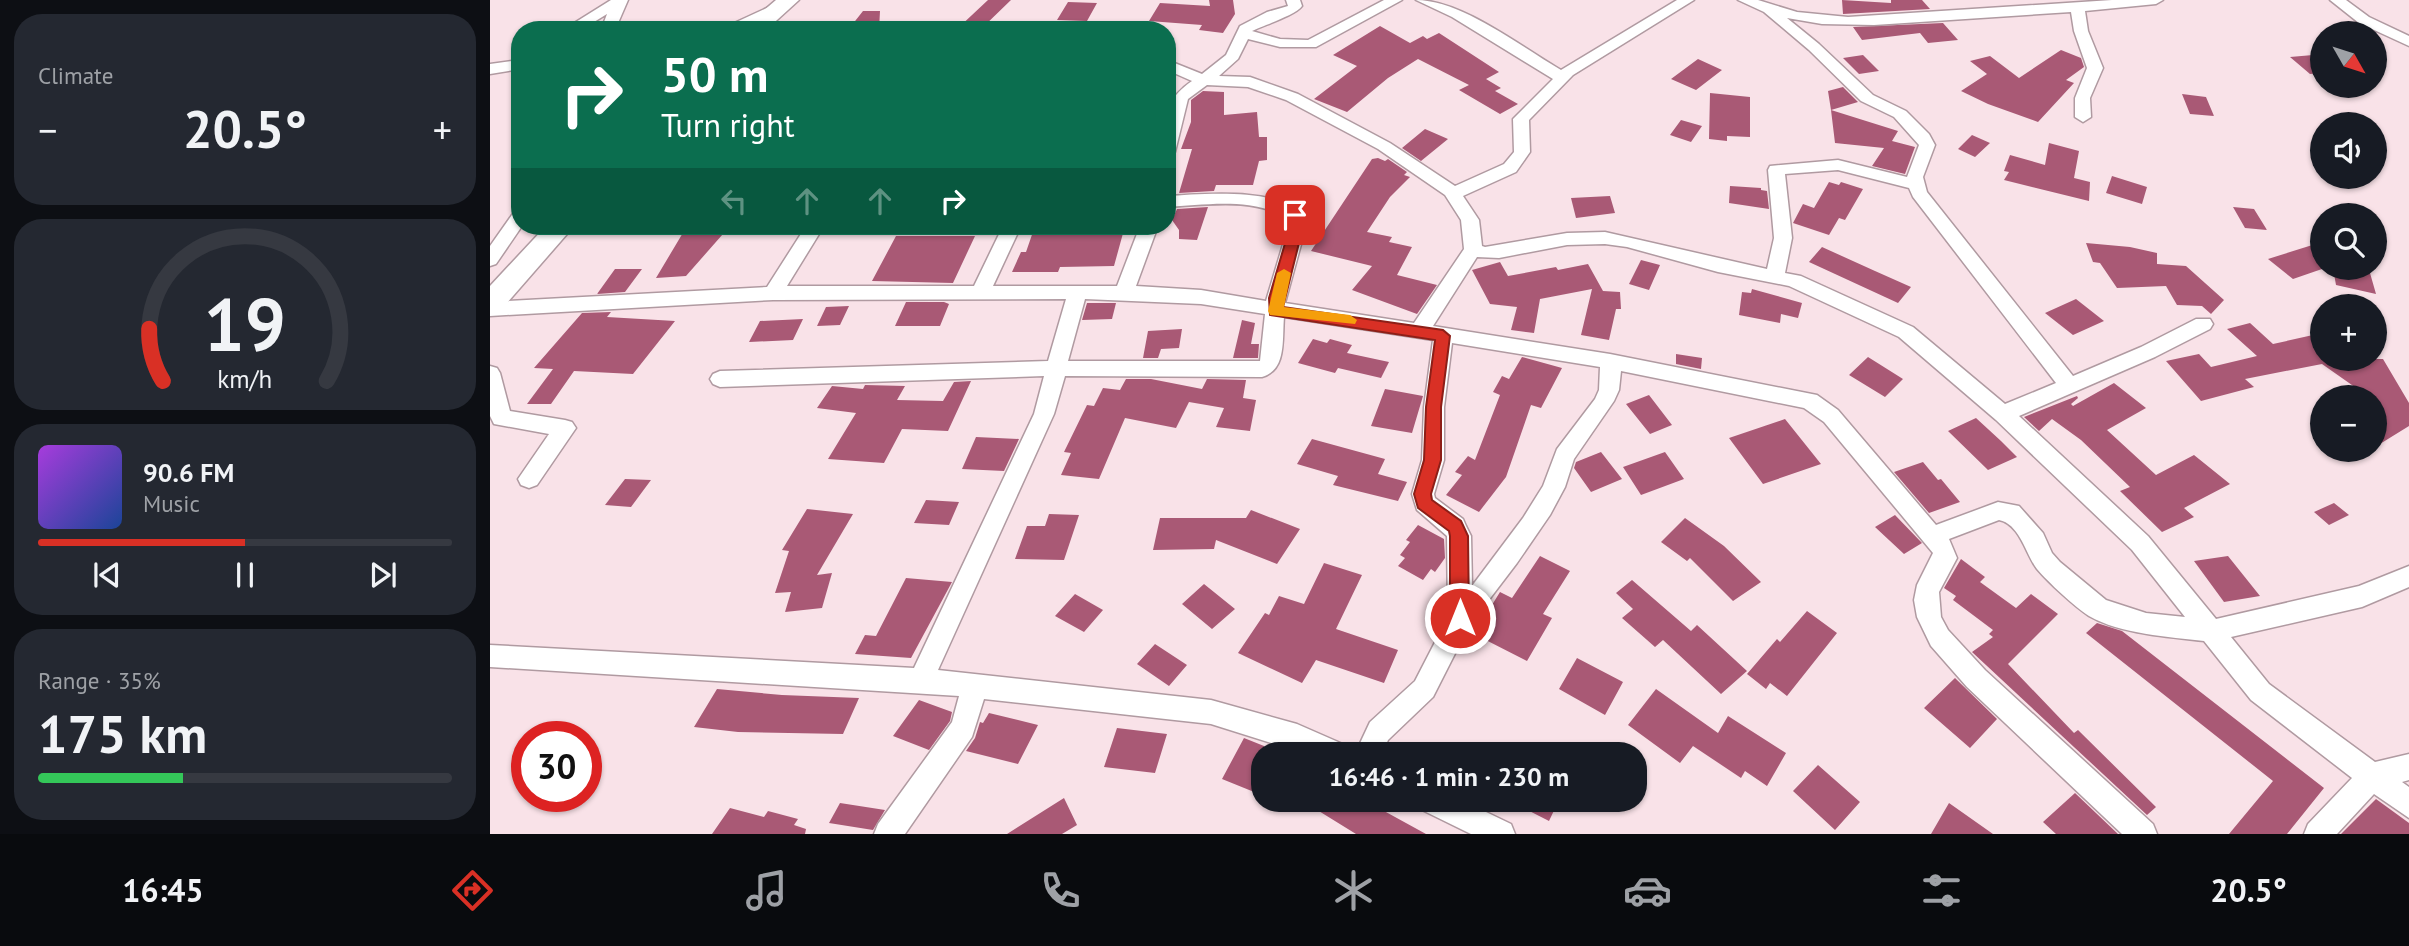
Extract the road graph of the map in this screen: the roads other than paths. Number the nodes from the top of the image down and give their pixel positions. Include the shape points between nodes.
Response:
1 (1293, 0) edge
2 (1395, 0) edge
3 (1423, 0) edge
4 (1687, 0) edge
5 (1745, 0) edge
6 (2156, 0) edge
7 (2337, 0) edge
8 (620, 1) edge
9 (785, 2) edge
10 (1933, 2) dead end
11 (2077, 8) junction
12 (1771, 12) junction
13 (1941, 16) junction
14 (586, 21) edge
15 (612, 21) edge
16 (745, 21) edge
17 (763, 21) edge
18 (1820, 21) junction
19 (1242, 33) junction
20 (2409, 42) edge
21 (1814, 47) junction
22 (511, 64) edge
23 (1176, 68) edge
24 (491, 69) edge
25 (1561, 77) junction
26 (1202, 80) junction
27 (1176, 109) edge
28 (2083, 117) dead end
29 (1915, 184) junction
30 (1453, 194) junction
31 (1176, 202) edge
32 (511, 229) edge
33 (553, 235) edge
34 (809, 235) edge
35 (1008, 235) edge
36 (1146, 235) edge
37 (1473, 249) junction
38 (490, 260) edge
39 (1775, 276) junction
40 (981, 292) junction
41 (1077, 292) junction
42 (1124, 292) junction
43 (773, 293) junction
44 (490, 307) edge
45 (1275, 311) junction
46 (2203, 324) dead end
47 (1431, 334) junction
48 (1610, 362) junction
49 (1056, 368) junction
50 (490, 373) edge
51 (720, 379) dead end
52 (2068, 385) junction
53 (2003, 414) junction
54 (529, 479) dead end
55 (1932, 536) junction
56 (2409, 576) edge
57 (1460, 618) junction
58 (2211, 631) junction
59 (490, 656) edge
60 (922, 680) junction
61 (975, 686) junction
62 (1308, 742) edge
63 (1374, 742) edge
64 (2409, 767) edge
65 (2372, 776) junction
66 (2409, 804) edge
67 (1454, 812) edge
68 (1491, 832) edge
69 (888, 834) edge
70 (2143, 834) edge
71 (2318, 834) edge

1 - 19 street via 1293,9 1264,18
2 - 19 street via 1311,44 1280,43
3 - 25 street via 1457,14
4 - 25 street
5 - 12 street
6 - 11 street
7 - 20 street via 2371,24
8 - 14 street
8 - 15 street
9 - 16 street
9 - 17 highway
10 - 13 street
11 - 13 street
11 - 28 street via 2095,68 2082,94
12 - 18 street
12 - 21 street
13 - 18 street
18 - 21 street
19 - 26 street via 1233,56
21 - 29 street via 1867,98 1895,110 1923,137 1927,145
22 - 24 street
23 - 26 street
25 - 30 street via 1521,119 1522,152 1510,168
26 - 27 street via 1181,96
26 - 30 street via 1250,82 1292,97 1384,146
29 - 39 street via 1838,165 1779,168 1774,173 1783,238
29 - 52 street
30 - 37 street via 1470,220
31 - 45 street via 1235,200 1270,205 1295,215 1298,223
32 - 38 street
33 - 44 highway
34 - 43 street
35 - 40 street
36 - 42 street
37 - 39 street via 1499,252 1567,239 1605,238 1651,246 1717,267
37 - 47 street
39 - 53 street via 1822,292 1906,332
40 - 41 street
40 - 43 street
41 - 42 street
41 - 49 street
42 - 45 street via 1201,297
43 - 44 street
45 - 47 street
45 - 49 street via 1270,363 1262,370
46 - 52 street
47 - 48 street
47 - 57 street via 1433,460 1423,494 1424,503 1455,526 1459,536
48 - 55 street via 1810,401 1830,416
48 - 57 street via 1613,379 1601,407 1563,458 1554,487 1530,528
49 - 51 street
49 - 60 street via 1044,414
50 - 54 street via 501,418 565,428
52 - 53 street
53 - 58 street via 2140,543
55 - 58 street via 1978,517 2011,513 2052,569 2098,608 2146,624
55 - 70 street via 1946,554 1930,579 1927,594 1929,618 1937,634 1965,668
56 - 58 street via 2362,596
57 - 63 street via 1424,689 1379,731
58 - 65 street via 2260,692
59 - 60 street
60 - 61 street
61 - 62 street via 1211,712
61 - 69 street via 963,728
64 - 65 street
65 - 66 street
65 - 71 street
67 - 68 street

